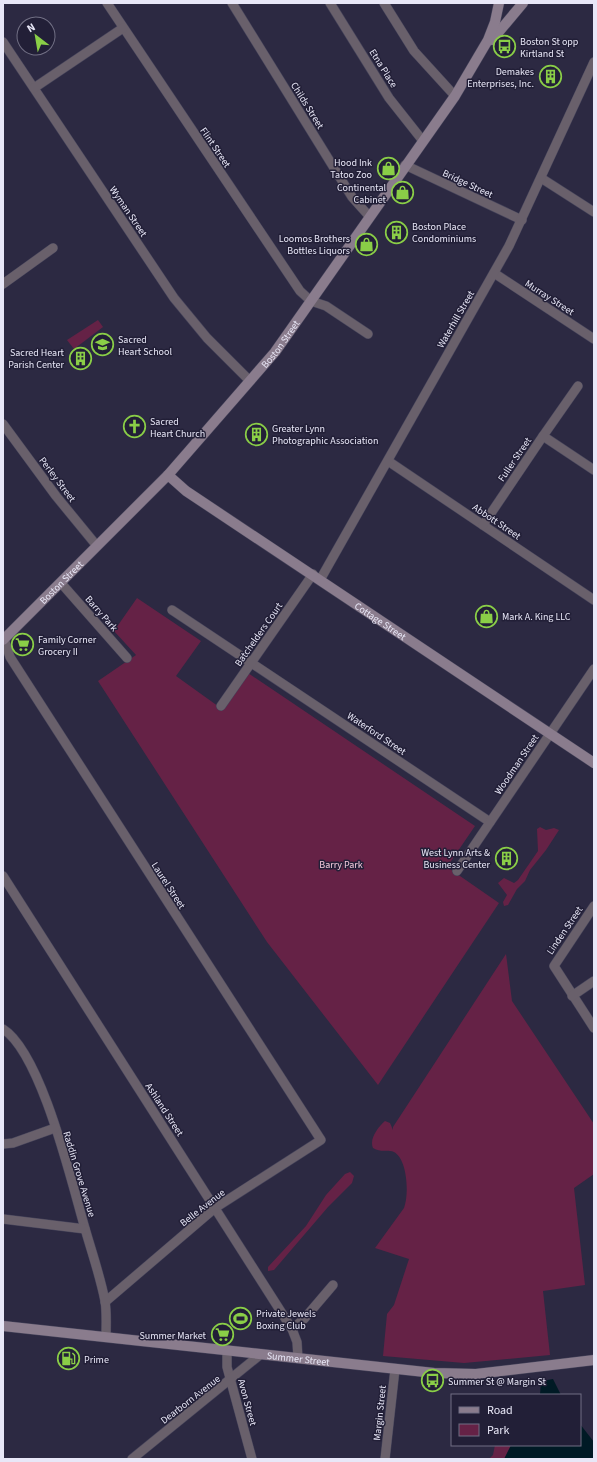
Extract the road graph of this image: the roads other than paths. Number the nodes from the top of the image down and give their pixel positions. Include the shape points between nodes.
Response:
1 (107, 3) edge
2 (232, 3) edge
3 (330, 3) edge
4 (384, 3) edge
5 (499, 3) edge
6 (523, 3) edge
7 (123, 28) junction
8 (3, 42) edge
9 (482, 53) junction
10 (594, 62) edge
11 (34, 88) junction
12 (454, 96) junction
13 (423, 141) junction
14 (405, 165) junction
15 (542, 178) junction
16 (594, 212) edge
17 (369, 216) junction
18 (522, 220) junction
19 (53, 248) dead end
20 (494, 273) junction
21 (3, 284) edge
22 (311, 301) junction
23 (368, 334) dead end
24 (594, 339) edge
25 (250, 381) junction
26 (578, 386) dead end
27 (3, 424) edge
28 (543, 436) junction
29 (388, 461) junction
30 (594, 470) edge
31 (168, 475) junction
32 (483, 526) junction
33 (97, 546) junction
34 (316, 577) junction
35 (61, 583) junction
36 (594, 600) edge
37 (172, 610) dead end
38 (3, 638) edge
39 (127, 658) dead end
40 (251, 664) junction
41 (594, 669) edge
42 (221, 706) dead end
43 (550, 734) junction
44 (594, 763) edge
45 (490, 822) junction
46 (457, 871) dead end
47 (3, 876) edge
48 (594, 906) edge
49 (594, 981) edge
50 (572, 996) junction
51 (594, 1028) edge
52 (3, 1029) edge
53 (55, 1128) junction
54 (320, 1140) joint
55 (3, 1144) edge
56 (215, 1208) junction
57 (3, 1219) edge
58 (85, 1229) junction
59 (333, 1285) dead end
60 (105, 1302) junction
61 (3, 1326) edge
62 (292, 1329) junction
63 (106, 1337) junction
64 (227, 1350) junction
65 (261, 1354) junction
66 (298, 1358) junction
67 (594, 1360) edge
68 (395, 1369) junction
69 (230, 1381) junction
70 (132, 1459) edge
71 (252, 1459) edge
72 (385, 1459) edge

1 - 7 street, Flint Street
2 - 17 street, Childs Street via 352,197
3 - 13 street, Etna Place via 389,98
4 - 12 street via 414,51
5 - 9 main road, Boston Street via 495,22
6 - 9 main road
7 - 11 street
7 - 22 street, Flint Street via 297,288
8 - 11 street, Wyman Street
9 - 12 main road, Boston Street
10 - 15 street, Waterhill Street
11 - 25 street, Wyman Street via 174,298 202,333
12 - 13 main road, Boston Street
13 - 14 main road, Boston Street
14 - 17 main road, Boston Street
14 - 18 street, Bridge Street
15 - 16 street
15 - 18 street, Waterhill Street
17 - 22 main road, Boston Street
18 - 20 street, Waterhill Street
19 - 21 street
20 - 24 street, Murray Street
20 - 29 street, Waterhill Street
22 - 23 street via 326,306
22 - 25 main road, Boston Street
25 - 31 main road, Boston Street
26 - 28 street
27 - 33 street, Perley Street
28 - 30 street, Fuller Street
28 - 32 street, Fuller Street
29 - 32 street, Abbott Street
29 - 34 street, Waterhill Street
31 - 33 main road, Boston Street
31 - 34 main road, Cottage Street via 186,491
32 - 36 street, Abbott Street
33 - 35 main road, Boston Street
34 - 40 street, Batchelders Court
34 - 43 main road, Cottage Street
35 - 38 main road, Boston Street
35 - 39 street, Barry Park
37 - 40 street, Waterford Street
38 - 54 street, Laurel Street via 9,655
40 - 42 street, Batchelders Court
40 - 45 street, Waterford Street via 264,670
41 - 43 street, Woodman Street
43 - 44 main road, Cottage Street
43 - 45 street, Woodman Street
45 - 46 street, Woodman Street
47 - 56 street, Ashland Street
48 - 50 street, Linden Street via 554,965
49 - 50 street
50 - 51 street, Linden Street
52 - 53 street, Raddin Grove Avenue via 14,1038 26,1057
53 - 55 street
53 - 58 street, Raddin Grove Avenue
54 - 56 street, Belle Avenue
56 - 60 street, Belle Avenue
56 - 62 street, Ashland Street
57 - 58 street
58 - 60 street, Raddin Grove Avenue
59 - 62 street
60 - 63 street, Raddin Grove Avenue
61 - 63 main road, Summer Street
62 - 66 street, Ashland Street via 297,1342
63 - 64 main road, Summer Street
64 - 65 main road, Summer Street
64 - 69 street, Avon Street via 226,1365
65 - 66 main road, Summer Street
65 - 69 street, Dearborn Avenue
66 - 68 main road, Summer Street
67 - 68 main road, Summer Street via 476,1374
68 - 72 street, Margin Street
69 - 70 street, Dearborn Avenue
69 - 71 street, Avon Street

